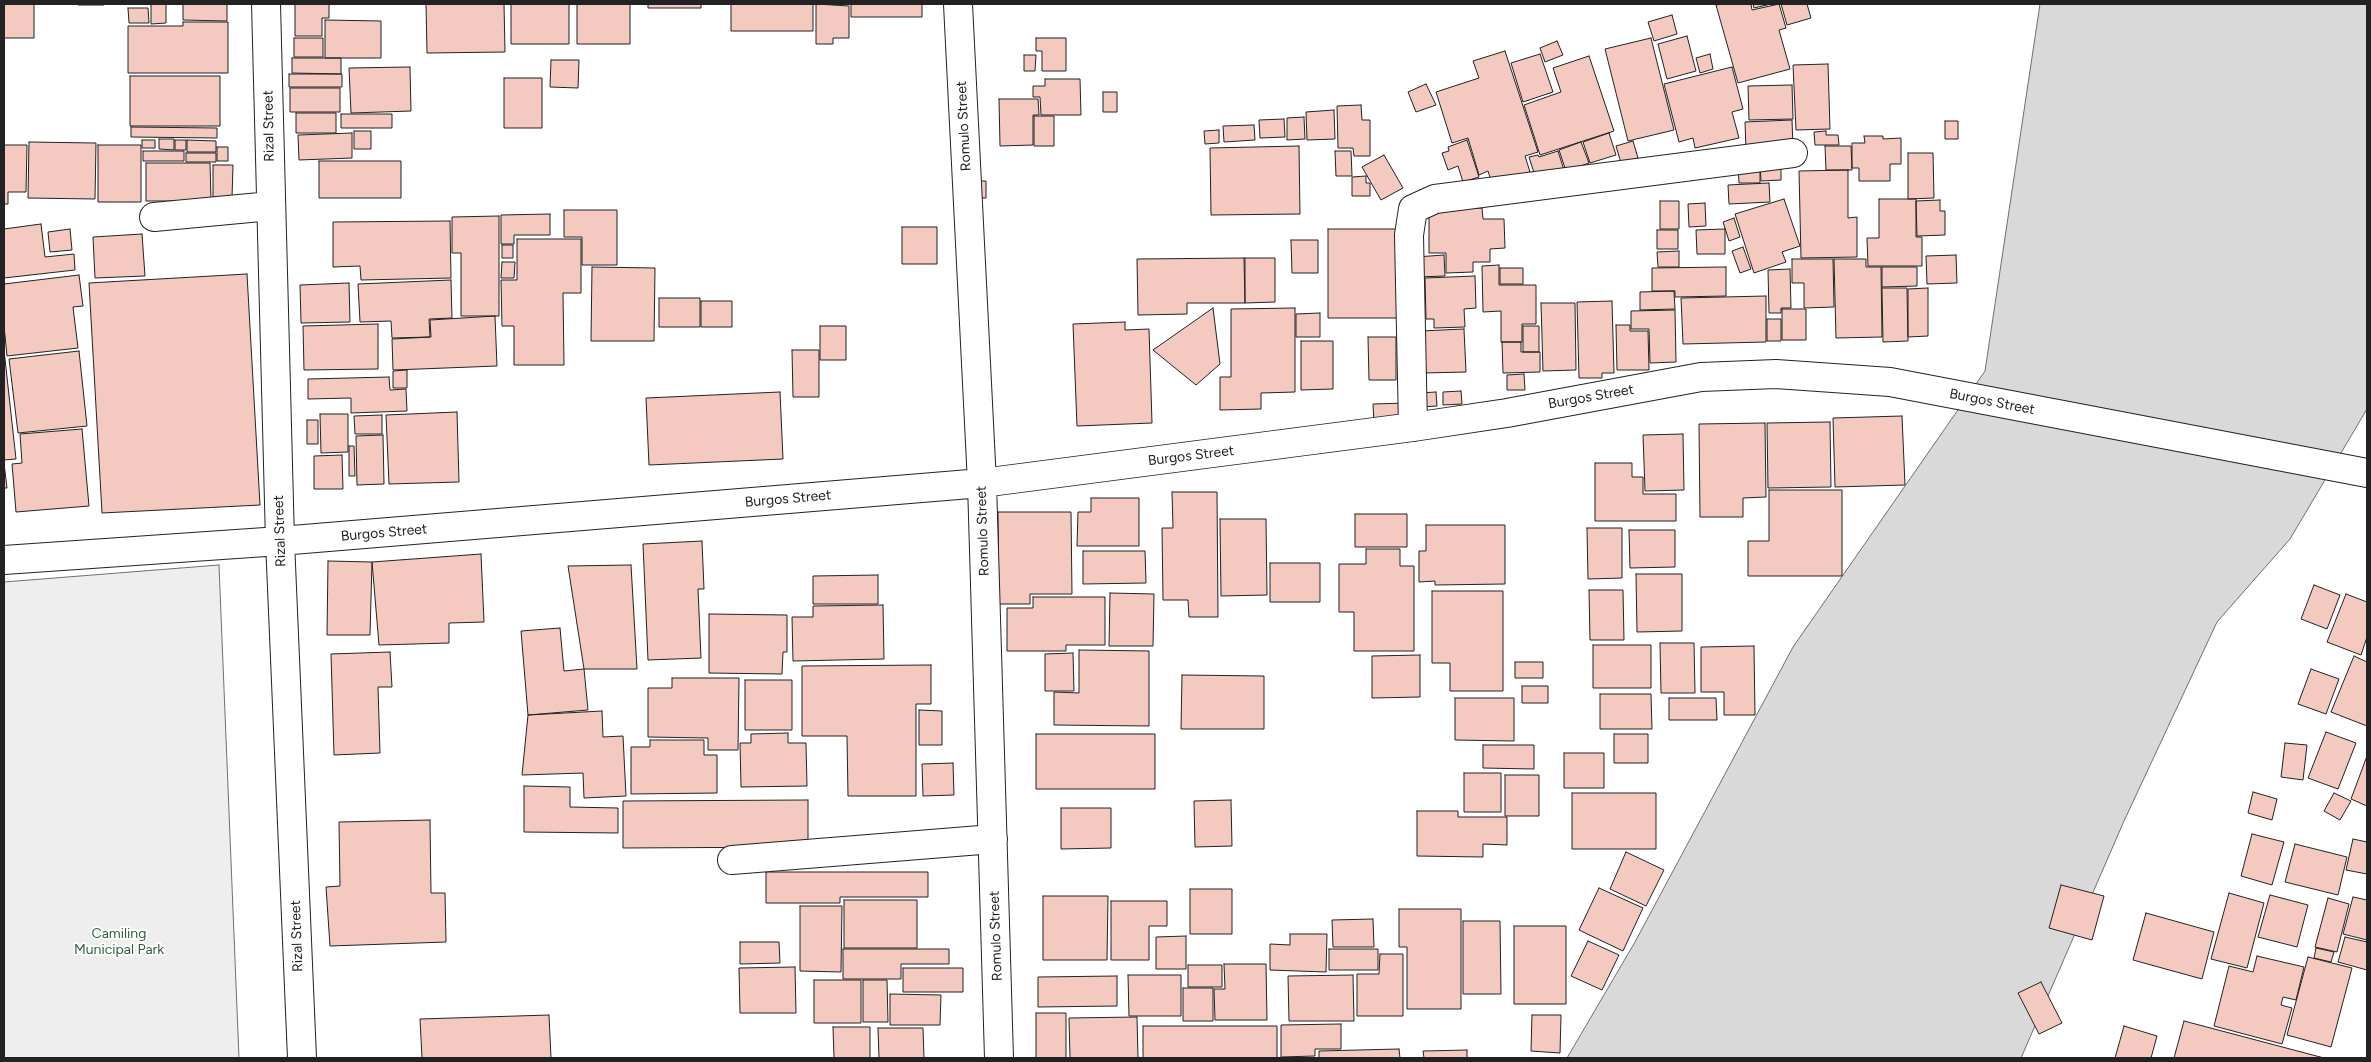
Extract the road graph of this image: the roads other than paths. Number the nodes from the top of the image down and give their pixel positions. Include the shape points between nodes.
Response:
1 (266, 4) edge
2 (958, 4) edge
3 (1793, 153) dead end
4 (271, 206) junction
5 (154, 217) dead end
6 (1413, 427) junction
7 (2356, 471) edge
8 (982, 483) junction
9 (280, 541) junction
10 (4, 560) edge
11 (993, 839) junction
12 (732, 860) dead end
13 (302, 1058) edge
14 (999, 1058) edge

1 - 4 street, Rizal Street
2 - 8 street, Romulo Street
3 - 6 street via 1435,199 1413,209 1409,235
4 - 5 street
4 - 9 street, Rizal Street
6 - 7 street, Burgos Street via 1701,377 1776,374 1890,382
6 - 8 street, Burgos Street
8 - 9 street, Burgos Street
8 - 11 street, Romulo Street
9 - 10 street, Burgos Street
9 - 13 street, Rizal Street
11 - 12 street
11 - 14 street, Romulo Street

